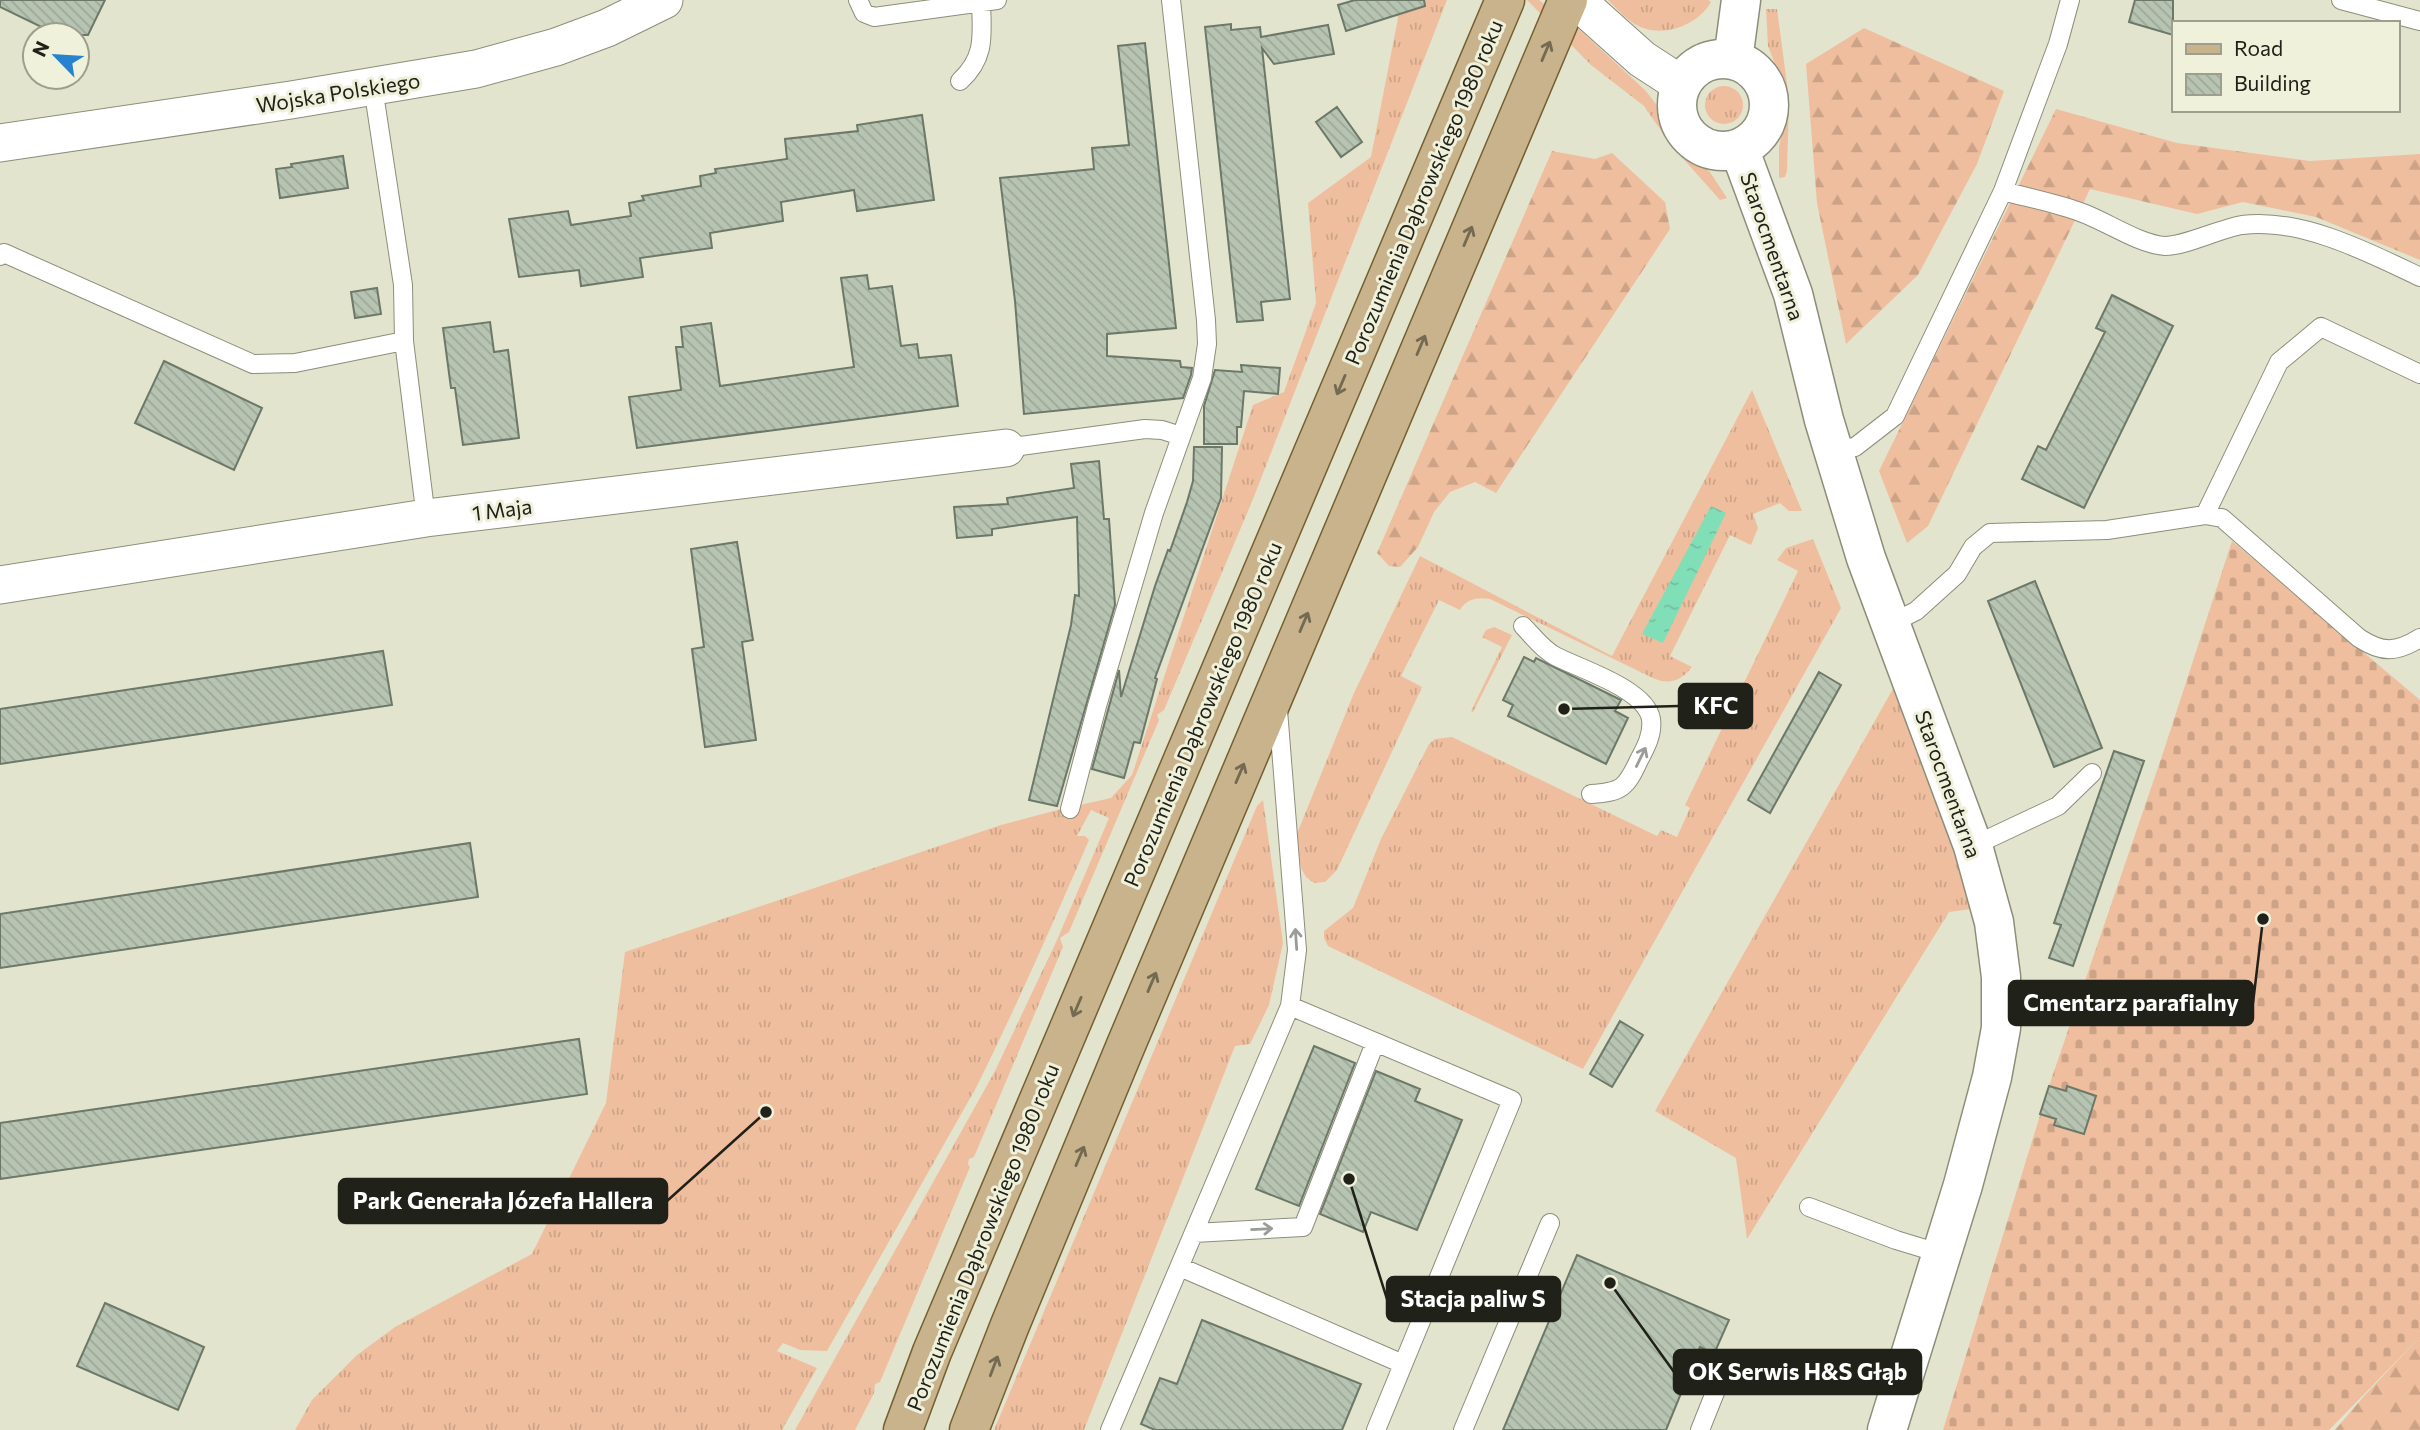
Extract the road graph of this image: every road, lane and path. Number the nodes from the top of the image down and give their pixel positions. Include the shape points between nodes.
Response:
1 (664, 0) edge
2 (858, 0) edge
3 (1171, 0) edge
4 (1505, 0) edge
5 (1568, 0) edge
6 (1576, 0) edge
7 (1741, 0) edge
8 (2070, 0) edge
9 (2341, 0) edge
10 (989, 1) edge
11 (2420, 21) edge
12 (1733, 60) junction
13 (960, 80) dead end
14 (1682, 85) junction
15 (373, 87) junction
16 (0, 142) edge
17 (1739, 148) junction
18 (2003, 191) junction
19 (0, 256) edge
20 (2420, 278) edge
21 (404, 341) junction
22 (2420, 374) edge
23 (1181, 436) junction
24 (1006, 448) joint
25 (1833, 450) junction
26 (2205, 515) junction
27 (426, 518) junction
28 (0, 585) edge
29 (1890, 624) junction
30 (1523, 626) dead end
31 (2420, 638) edge
32 (1277, 685) junction
33 (2092, 774) dead end
34 (1591, 794) dead end
35 (1070, 809) dead end
36 (1973, 846) junction
37 (1290, 1006) junction
38 (1375, 1043) junction
39 (1810, 1207) dead end
40 (1550, 1223) dead end
41 (1194, 1233) junction
42 (1942, 1254) junction
43 (1180, 1267) junction
44 (932, 1352) junction
45 (1404, 1364) junction
46 (1724, 1370) dead end
47 (883, 1430) edge
48 (903, 1430) edge
49 (969, 1430) edge
50 (1110, 1430) edge
51 (1376, 1430) edge
52 (1463, 1430) edge
53 (1700, 1430) edge
54 (1887, 1430) edge

1 - 15 street, Wojska Polskiego via 607,28 513,61
2 - 10 lane via 864,13 874,17
3 - 23 lane via 1207,344 1202,378
4 -> 44 main road, Porozumienia Dąbrowskiego 1980 roku
32 -> 5 main road
6 - 14 street via 1642,59
7 - 12 street
8 - 18 lane
9 - 11 lane
10 - 13 lane via 978,58
12 - 14 street via 1709,61 1689,74
12 - 17 street via 1745,64 1764,83 1769,108 1760,133
14 - 17 street via 1678,108 1685,131 1703,146 1727,151
15 - 16 street, Wojska Polskiego
15 - 21 lane via 403,285
17 - 25 street, Starocmentarna via 1793,294
18 - 20 lane via 2081,212 2165,246 2246,225 2312,232 2356,246
18 - 25 lane via 1895,416 1855,447
19 - 21 lane via 4,253 253,364 295,363
21 - 27 lane
22 - 26 lane via 2321,327 2279,362
23 - 24 lane via 1145,429
23 - 35 lane via 1109,665
24 - 27 street, 1 Maja
25 - 29 street, Starocmentarna
26 - 29 lane via 2107,530 1990,533 1973,547 1957,574 1916,611
26 - 31 lane via 2222,518 2376,649 2402,648
27 - 28 street, 1 Maja
29 - 36 street, Starocmentarna
34 -> 30 lane via 1619,790 1628,783 1648,741 1651,718 1634,694 1551,654
37 -> 32 lane via 1297,950
49 -> 32 main road
33 - 36 lane via 2058,806
36 - 42 street, Starocmentarna via 1994,922 2001,1028 1992,1077
37 - 38 lane
37 - 41 lane
41 -> 38 lane via 1303,1227
38 - 45 lane via 1512,1100
39 - 42 lane
40 - 52 lane
41 - 43 lane
42 - 54 street, Starocmentarna
43 - 45 lane
43 - 50 lane
44 - 47 main road
44 - 48 main road, Porozumienia Dąbrowskiego 1980 roku
45 - 51 lane
46 - 53 lane

